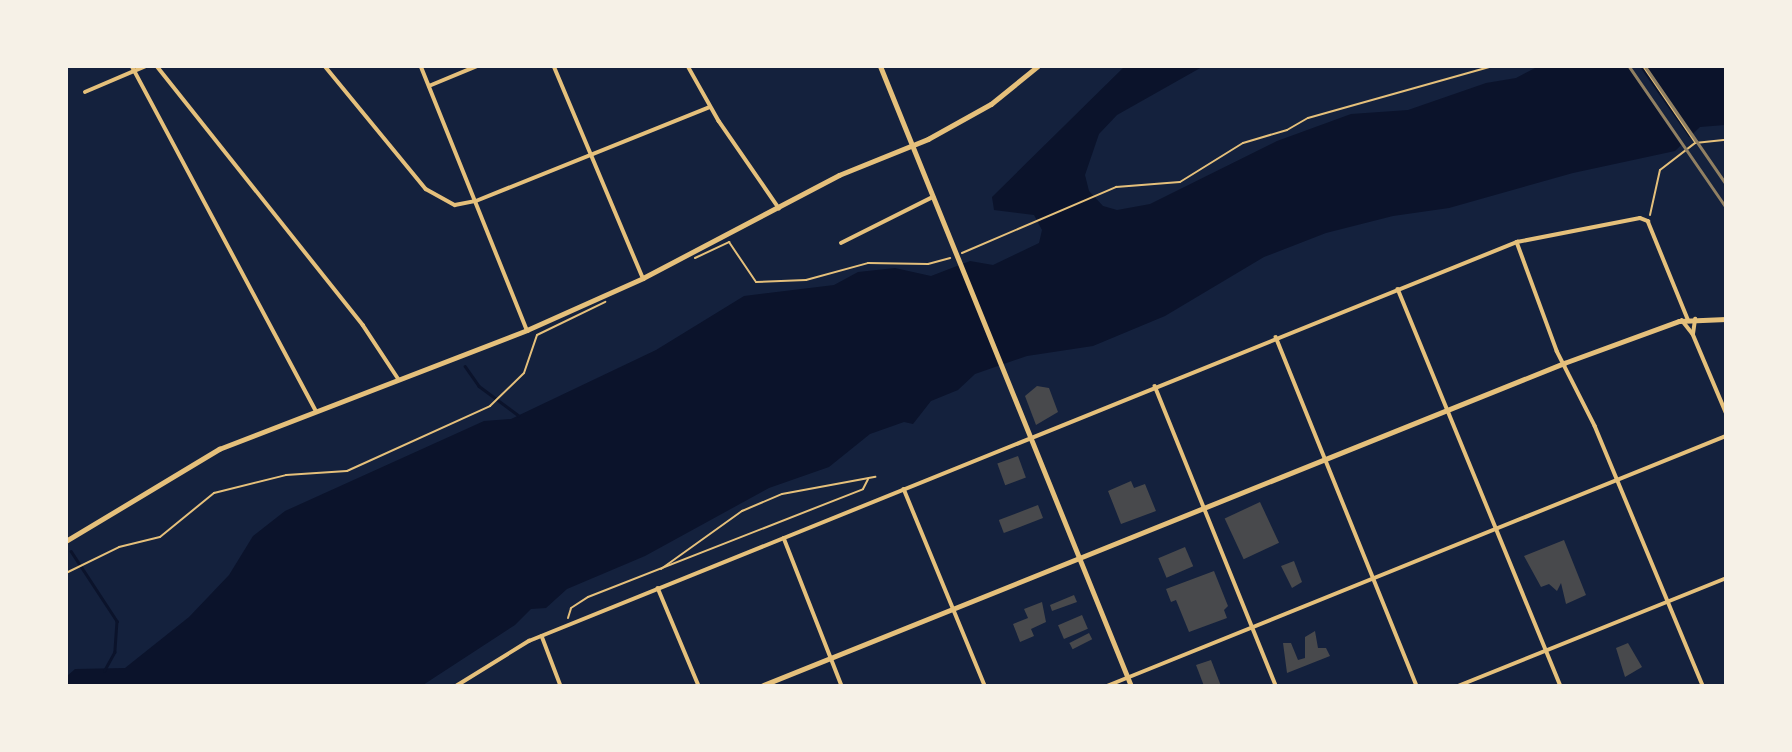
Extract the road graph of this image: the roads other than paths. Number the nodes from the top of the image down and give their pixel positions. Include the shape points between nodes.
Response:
1 (146, 66) edge
2 (157, 66) edge
3 (325, 66) edge
4 (421, 66) edge
5 (477, 66) edge
6 (554, 66) edge
7 (688, 66) edge
8 (880, 66) edge
9 (1038, 66) edge
10 (133, 69) edge
11 (429, 86) junction
12 (85, 92) dead end
13 (710, 107) junction
14 (911, 144) junction
15 (590, 156) junction
16 (933, 197) junction
17 (476, 201) junction
18 (779, 208) junction
19 (841, 243) dead end
20 (1517, 243) junction
21 (643, 278) junction
22 (1398, 289) junction
23 (1726, 318) edge
24 (1688, 319) junction
25 (527, 330) junction
26 (1693, 334) junction
27 (1276, 337) junction
28 (1564, 363) junction
29 (398, 378) junction
30 (1155, 386) junction
31 (1448, 407) junction
32 (315, 409) junction
33 (1726, 412) edge
34 (1726, 436) edge
35 (1031, 437) junction
36 (1325, 457) junction
37 (1616, 480) junction
38 (904, 489) junction
39 (1204, 506) junction
40 (1496, 530) junction
41 (784, 538) junction
42 (66, 541) edge
43 (1080, 557) junction
44 (1726, 578) edge
45 (1374, 579) junction
46 (658, 588) junction
47 (1667, 601) junction
48 (953, 608) junction
49 (1254, 627) junction
50 (542, 636) junction
51 (1544, 650) junction
52 (831, 657) junction
53 (1128, 677) junction
54 (456, 685) edge
55 (561, 685) edge
56 (699, 685) edge
57 (761, 685) edge
58 (842, 685) edge
59 (985, 685) edge
60 (1107, 685) edge
61 (1132, 685) edge
62 (1276, 685) edge
63 (1417, 685) edge
64 (1458, 685) edge
65 (1560, 685) edge
66 (1703, 685) edge

1 - 10 street
2 - 29 street via 363,325
3 - 17 street via 434,198 455,205
4 - 11 street
5 - 11 street
6 - 15 street
7 - 13 street
8 - 14 main road
9 - 14 main road via 991,104
10 - 12 street
10 - 32 street
11 - 17 street
13 - 15 street
13 - 18 street
14 - 16 main road
14 - 18 main road via 839,175
15 - 17 street
15 - 21 street
16 - 19 street
16 - 35 main road
17 - 25 street
18 - 21 main road
20 - 22 street
20 - 24 street via 1649,218
20 - 28 street
21 - 25 main road
22 - 27 street
22 - 31 street
23 - 24 main road
24 - 26 street
24 - 26 street
24 - 28 main road
25 - 29 main road
26 - 33 street
27 - 30 street
27 - 36 street
28 - 31 main road
28 - 37 street
29 - 32 main road
30 - 35 street
30 - 39 street
31 - 36 main road
31 - 40 street
32 - 42 main road via 219,449
34 - 37 street
35 - 38 street
35 - 43 main road
36 - 39 main road
36 - 45 street
37 - 40 street
37 - 47 street
38 - 41 street
38 - 48 street
39 - 43 main road
39 - 49 street
40 - 45 street
40 - 51 street
41 - 46 street
41 - 52 street
43 - 48 main road
43 - 53 main road
44 - 47 street
45 - 49 street
45 - 63 street
46 - 50 street
46 - 56 street
47 - 51 street
47 - 66 street
48 - 52 main road
48 - 59 street
49 - 53 street
49 - 62 street
50 - 54 street
50 - 55 street
51 - 64 street
51 - 65 street
52 - 57 main road
52 - 58 street
53 - 60 street
53 - 61 main road

